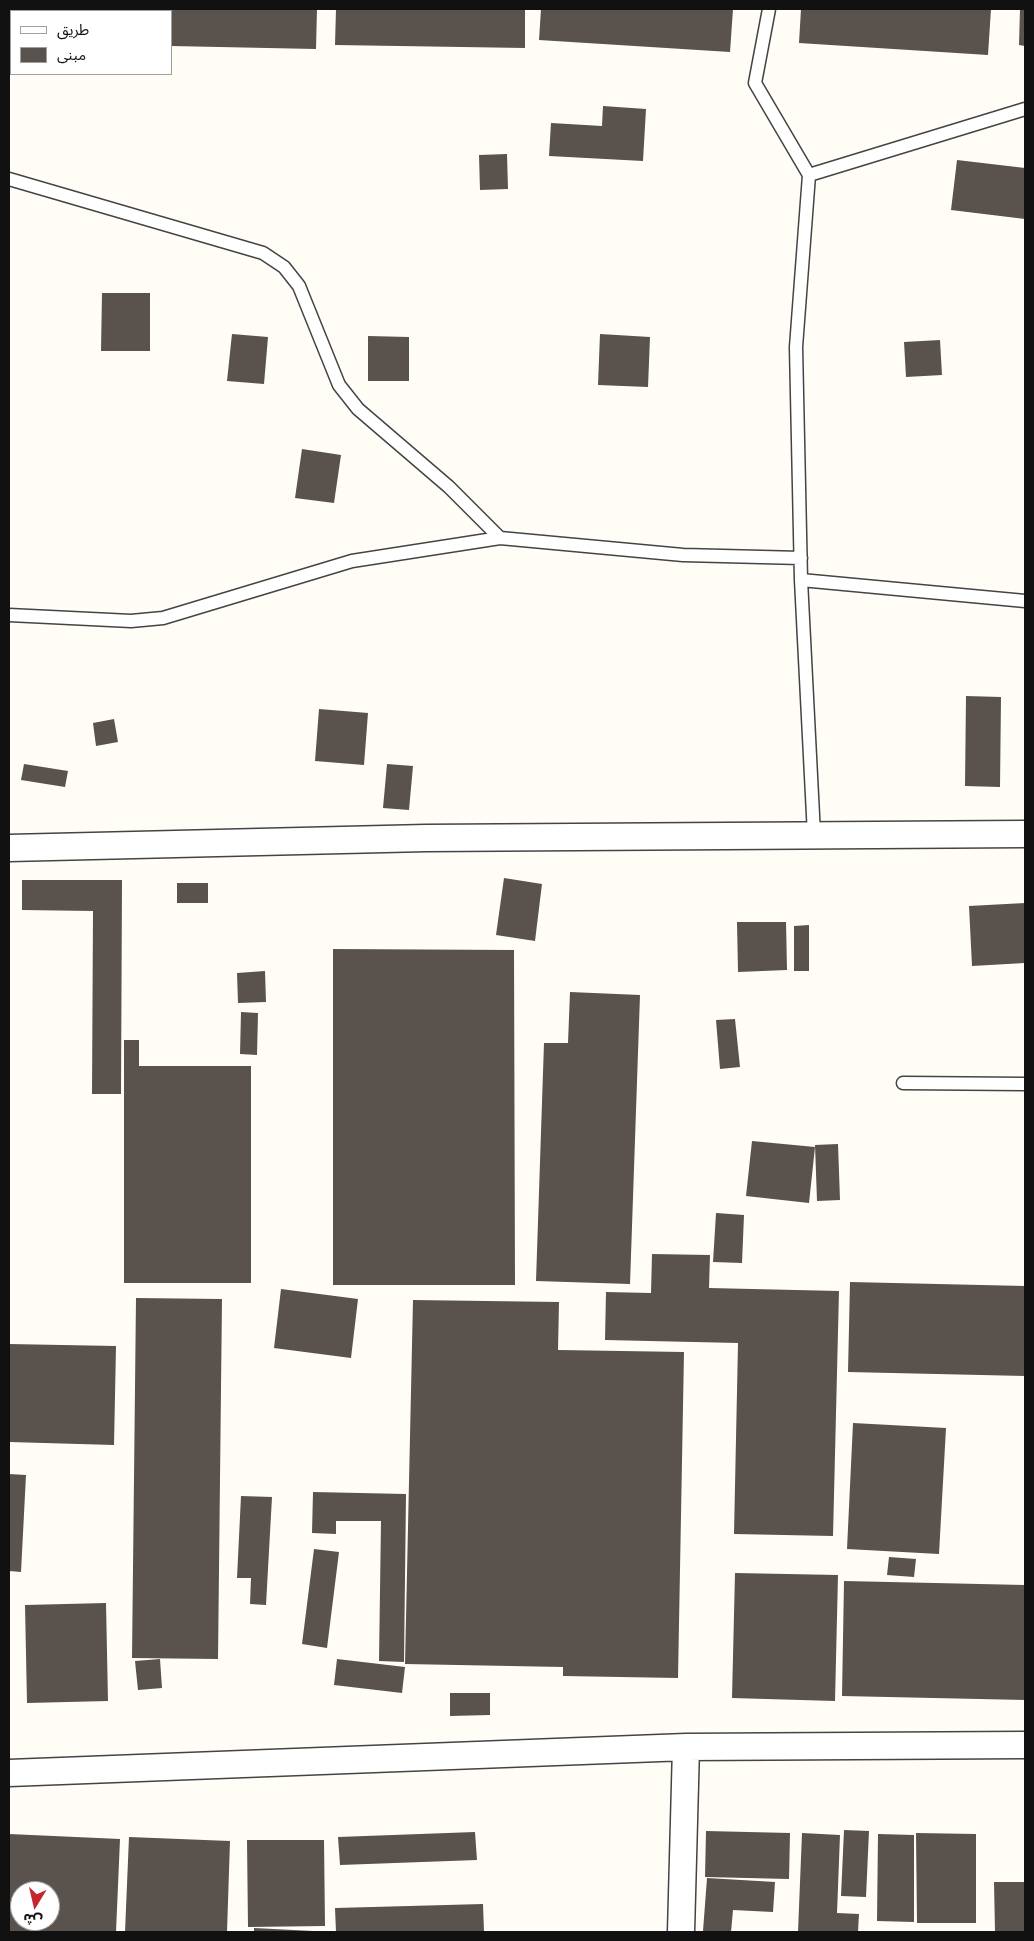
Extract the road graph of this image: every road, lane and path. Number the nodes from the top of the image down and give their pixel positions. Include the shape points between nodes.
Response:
1 (769, 9) edge
2 (1025, 109) edge
3 (809, 175) junction
4 (9, 179) edge
5 (500, 538) junction
6 (801, 558) junction
7 (801, 580) junction
8 (1025, 601) edge
9 (9, 615) edge
10 (1025, 834) edge
11 (814, 835) junction
12 (9, 848) edge
13 (903, 1083) dead end
14 (1025, 1084) edge
15 (1025, 1745) edge
16 (686, 1747) junction
17 (9, 1773) edge
18 (681, 1932) edge

1 - 3 lane via 755,83
2 - 3 lane
3 - 6 lane via 796,347
4 - 5 lane via 263,253 284,267 299,286 339,385 358,409 449,487
5 - 6 lane via 683,555
5 - 9 lane via 352,562 163,618 131,621
6 - 7 lane
7 - 8 lane
7 - 11 lane
10 - 11 street
11 - 12 street via 426,838
13 - 14 lane
15 - 16 street
16 - 17 street
16 - 18 street

